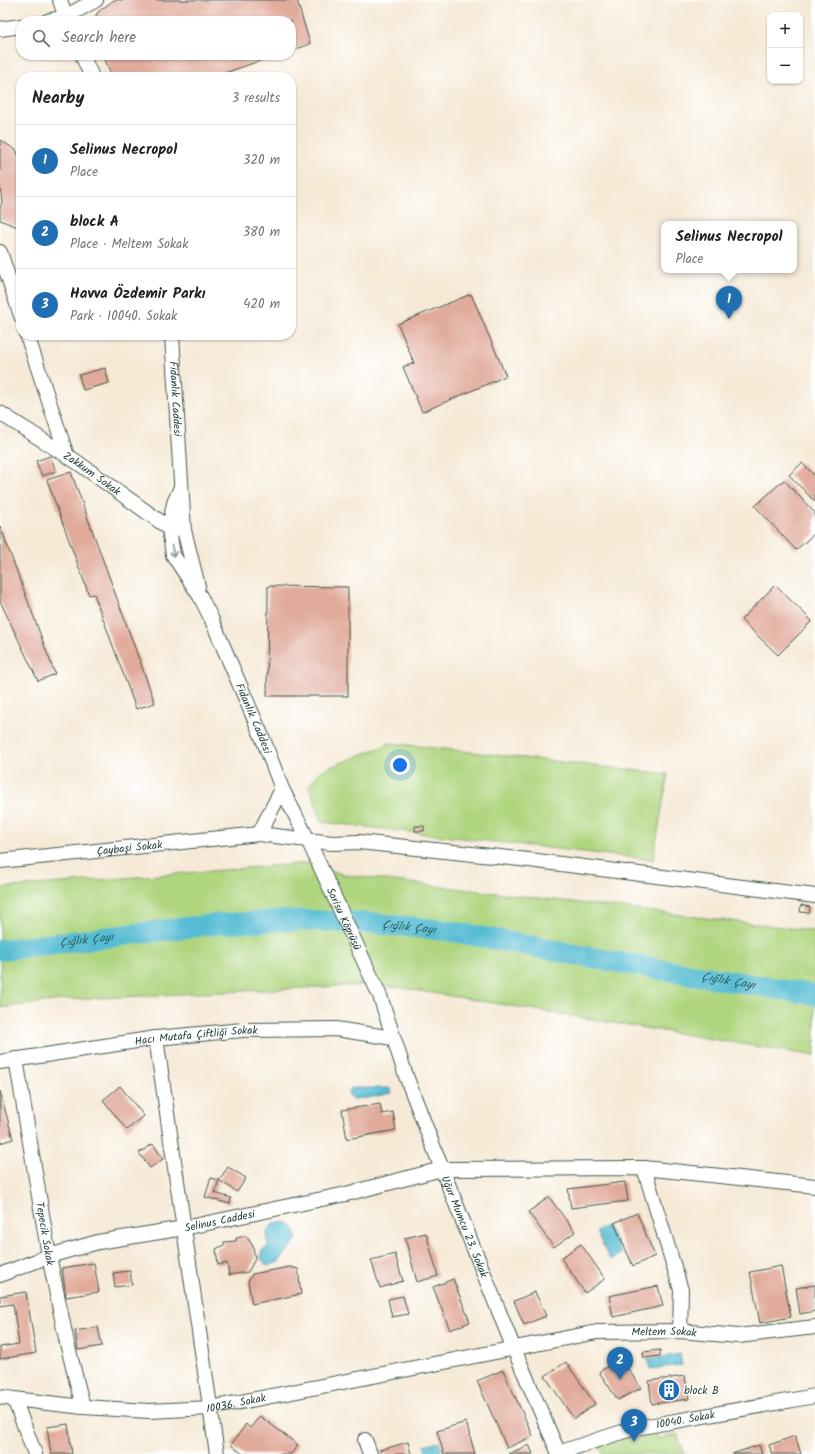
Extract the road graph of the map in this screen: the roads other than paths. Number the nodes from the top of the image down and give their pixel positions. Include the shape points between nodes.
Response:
1 (60, 0) edge
2 (96, 0) edge
3 (65, 16) edge
4 (71, 16) edge
5 (16, 27) edge
6 (0, 29) edge
7 (84, 60) edge
8 (90, 72) edge
9 (0, 252) edge
10 (16, 301) edge
11 (29, 340) edge
12 (172, 340) edge
13 (0, 413) edge
14 (67, 456) junction
15 (181, 487) junction
16 (169, 528) junction
17 (184, 530) junction
18 (200, 596) junction
19 (282, 789) junction
20 (260, 834) junction
21 (308, 840) junction
22 (0, 861) edge
23 (815, 896) edge
24 (380, 996) joint
25 (156, 1038) junction
26 (393, 1038) junction
27 (16, 1059) junction
28 (0, 1062) edge
29 (644, 1168) junction
30 (442, 1169) junction
31 (815, 1186) edge
32 (184, 1228) junction
33 (49, 1256) junction
34 (0, 1275) edge
35 (815, 1328) edge
36 (680, 1331) junction
37 (514, 1349) junction
38 (815, 1396) edge
39 (7, 1398) edge
40 (83, 1407) junction
41 (210, 1408) junction
42 (365, 1440) dead end
43 (35, 1454) edge
44 (217, 1454) edge
45 (370, 1454) edge
46 (558, 1454) edge

1 - 3 street
2 - 4 street
5 - 6 street
7 - 8 street
9 - 10 street
11 - 14 street
12 - 15 street, Fidanlık Caddesi
13 - 14 street, Zakkum Sokak
14 - 16 street, Zakkum Sokak
15 - 16 street, Fidanlık Caddesi via 174,503
15 - 17 street, Fidanlık Caddesi
16 - 17 street, Zakkum Sokak
16 -> 18 street, Fidanlık Caddesi via 173,555
17 - 18 street, Fidanlık Caddesi
18 - 19 street, Fidanlık Caddesi
19 - 20 street
19 - 21 street, Fidanlık Caddesi
20 - 21 street, Çaybaşi Sokak
20 - 22 street, Çaybaşi Sokak
21 - 23 street, Çaybaşi Sokak via 332,843 358,842 529,860
21 - 24 street, Sarisu Kōprüsü
24 - 26 street, Uğur Mumcu 23. Sokak
25 - 26 street, Hacı Mutafa Çiftliği Sokak via 243,1030 336,1029
25 - 27 street, Hacı Mutafa Çiftliği Sokak
25 - 32 street
26 - 30 street, Uğur Mumcu 23. Sokak
27 - 28 street, Hacı Mutafa Çiftliği Sokak
27 - 33 street, Tepecik Sokak
29 - 30 street, Selinus Caddesi
29 - 31 street, Selinus Caddesi
29 - 36 street via 681,1290
30 - 32 street, Selinus Caddesi via 346,1194
30 - 37 street, Uğur Mumcu 23. Sokak
32 - 33 street, Selinus Caddesi via 98,1242
32 - 41 street
33 - 34 street, Selinus Caddesi
33 - 40 street, Tepecik Sokak
35 - 36 street, Meltem Sokak via 738,1336
36 - 37 street, Meltem Sokak via 597,1332
37 - 41 street, 10036. Sokak
37 - 46 street, Uğur Mumcu 23. Sokak
38 - 46 street, 10040. Sokak via 632,1429
39 - 40 street, 10036. Sokak
39 - 43 street, 10036. Sokak
40 - 41 street, 10036. Sokak via 149,1411
41 - 44 street
42 - 45 street

